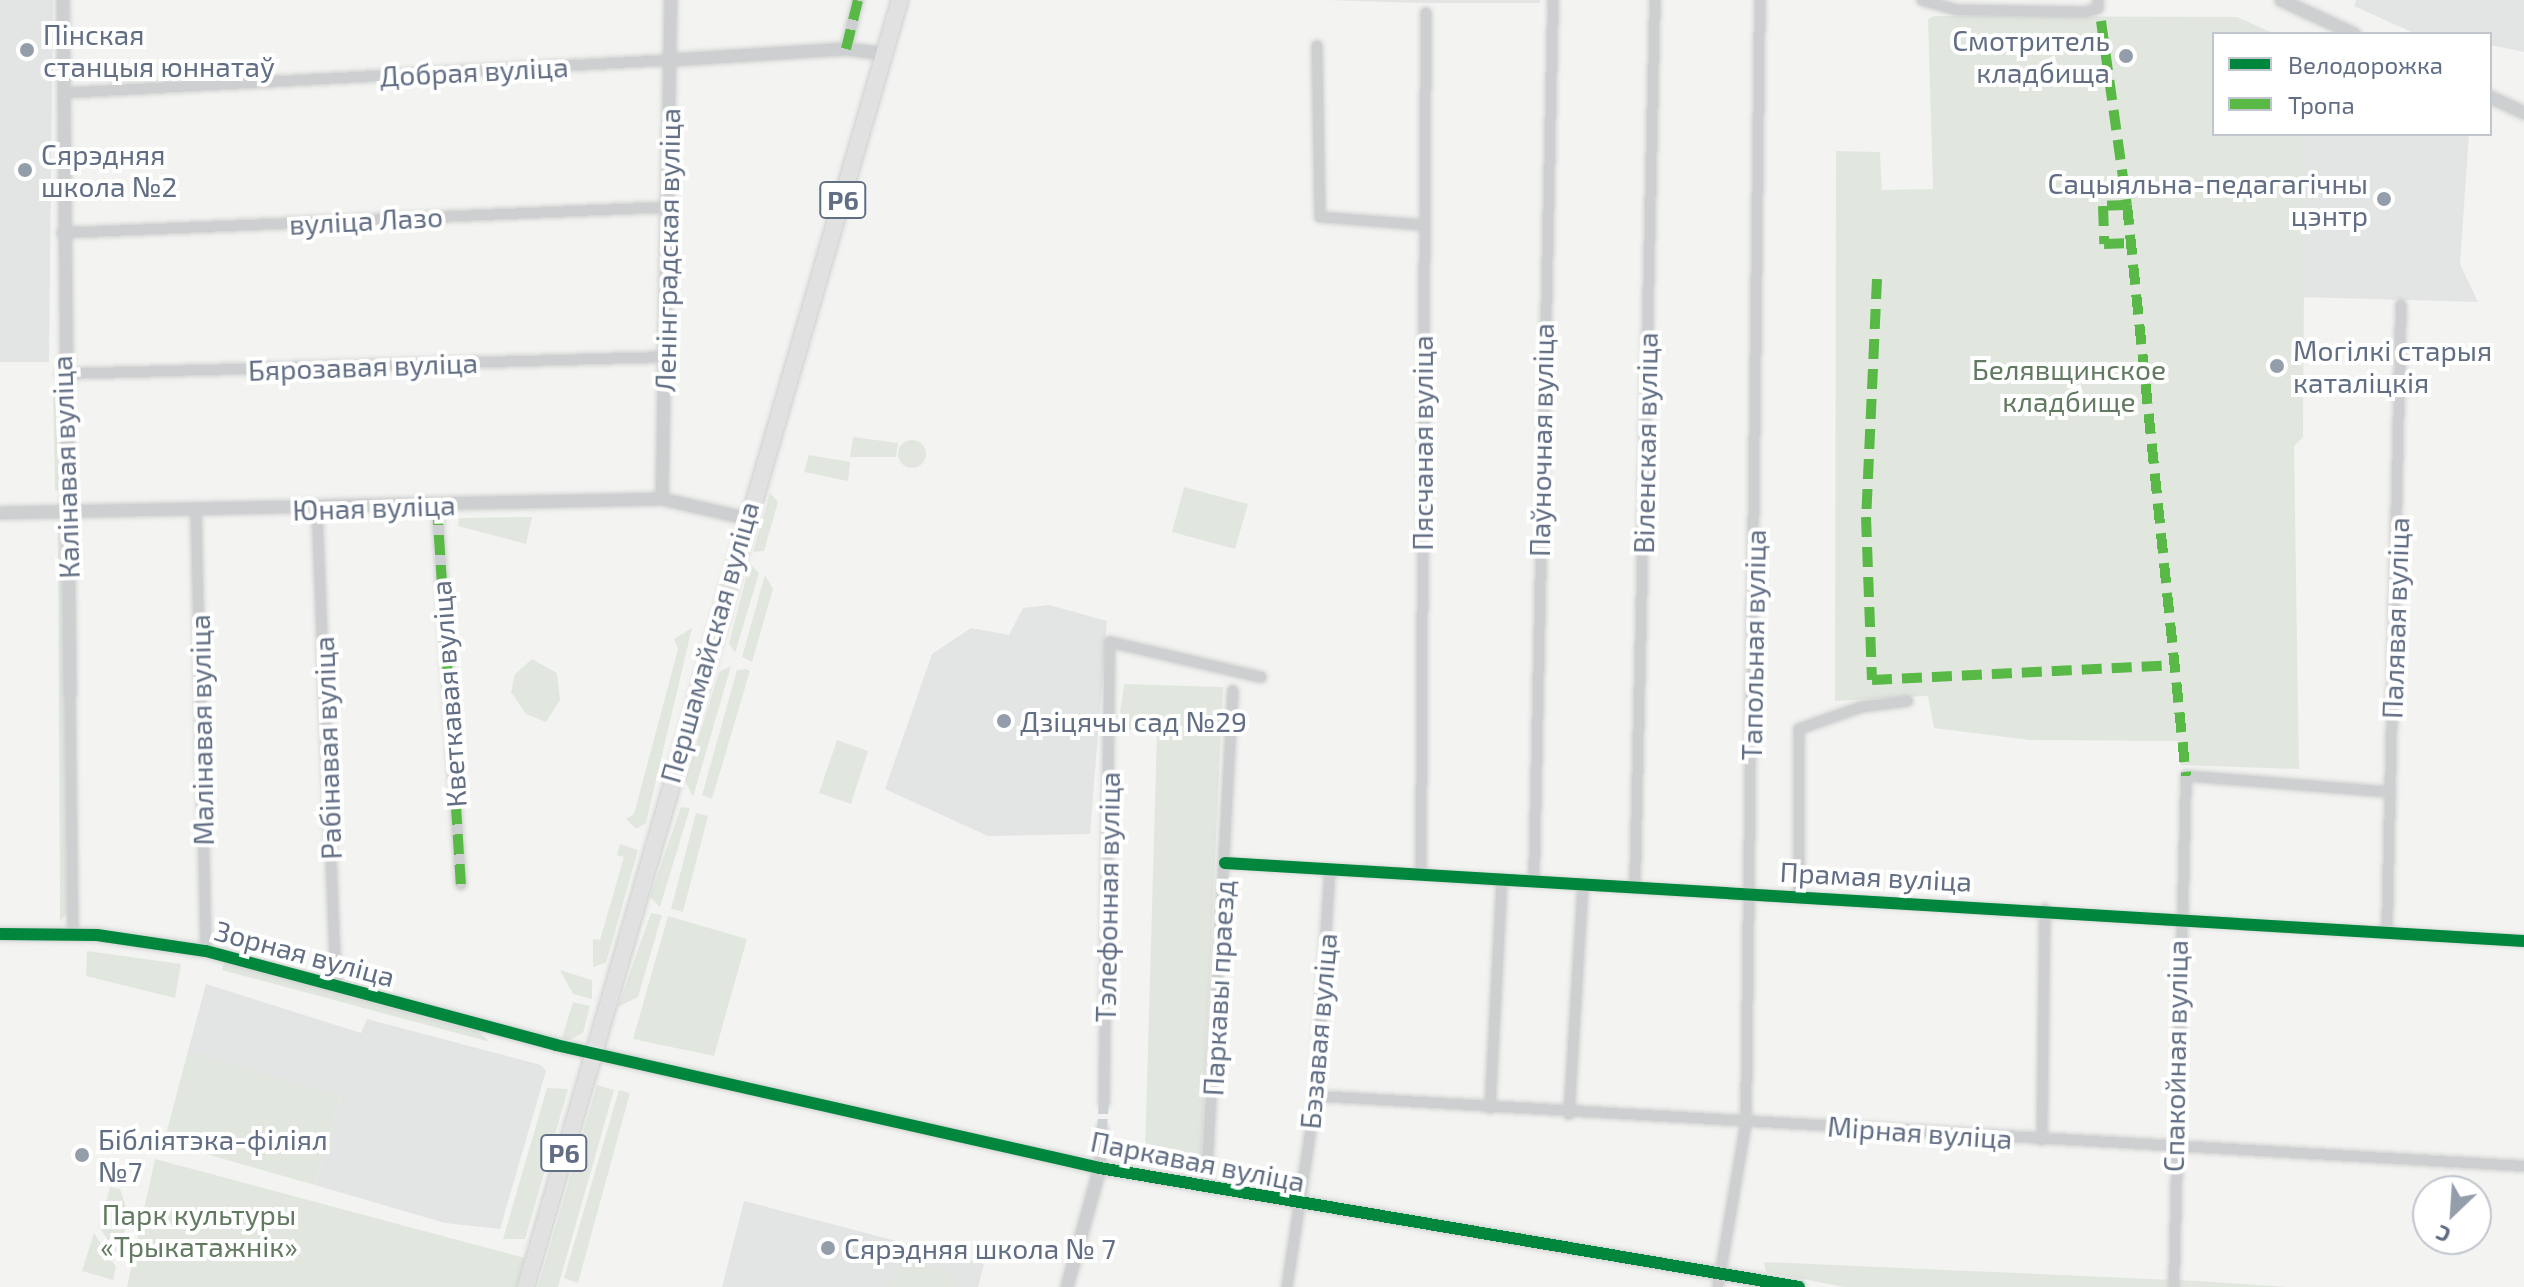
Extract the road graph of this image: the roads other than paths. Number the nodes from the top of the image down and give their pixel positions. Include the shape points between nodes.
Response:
1 (63, 0) edge
2 (671, 0) edge
3 (858, 0) edge
4 (900, 0) edge
5 (1553, 0) edge
6 (1655, 0) edge
7 (1760, 0) edge
8 (1922, 0) edge
9 (2098, 0) edge
10 (2281, 0) edge
11 (1426, 13) dead end
12 (2350, 32) edge
13 (1317, 46) dead end
14 (846, 49) junction
15 (885, 54) junction
16 (671, 60) junction
17 (63, 93) junction
18 (2492, 98) edge
19 (2524, 113) edge
20 (669, 207) junction
21 (1425, 225) junction
22 (62, 233) junction
23 (2401, 305) dead end
24 (665, 357) junction
25 (61, 374) junction
26 (662, 499) junction
27 (437, 505) junction
28 (196, 510) junction
29 (317, 510) junction
30 (67, 512) junction
31 (0, 513) edge
32 (745, 518) junction
33 (1261, 677) dead end
34 (1233, 691) dead end
35 (70, 694) joint
36 (1908, 701) dead end
37 (2390, 792) junction
38 (1225, 863) junction
39 (1330, 869) junction
40 (1421, 874) junction
41 (1502, 879) junction
42 (1534, 881) junction
43 (1583, 883) junction
44 (461, 884) dead end
45 (1635, 886) junction
46 (1750, 895) junction
47 (1799, 897) junction
48 (2045, 909) junction
49 (2177, 919) junction
50 (2387, 932) junction
51 (73, 933) junction
52 (0, 934) edge
53 (2524, 941) edge
54 (206, 951) junction
55 (336, 986) junction
56 (592, 1053) junction
57 (1316, 1096) junction
58 (1104, 1103) tunnel mouth
59 (1490, 1108) junction
60 (1569, 1114) junction
61 (1746, 1123) junction
62 (1102, 1129) tunnel mouth
63 (2042, 1140) junction
64 (2174, 1146) junction
65 (2524, 1166) edge
66 (1100, 1168) junction
67 (1206, 1188) junction
68 (1299, 1205) junction
69 (1722, 1271) junction
70 (526, 1287) edge
71 (1067, 1287) edge
72 (1287, 1287) edge
73 (1718, 1287) edge
74 (1799, 1287) edge
75 (2174, 1287) edge

1 - 17 street, Калінавая вуліца
2 - 16 street, Ленінградская вуліца
3 - 14 street
4 - 15 main road, Першамайская вуліца / Р6
5 - 42 street, Паўночная вуліца
6 - 45 street, Віленская вуліца
7 - 46 street, Тапольная вуліца
8 - 9 street via 1958,10 2085,12 2098,8
10 - 12 street
11 - 21 street, Пясчаная вуліца
13 - 21 street via 1320,217
14 - 15 street, Добрая вуліца
14 - 16 street, Добрая вуліца
15 - 32 main road, Першамайская вуліца / Р6
16 - 17 street, Добрая вуліца
16 - 20 street, Ленінградская вуліца
17 - 22 street, Калінавая вуліца
18 - 19 street
20 - 22 street, вуліца Лазо
20 - 24 street, Ленінградская вуліца
21 - 40 street, Пясчаная вуліца
22 - 25 street, Калінавая вуліца
23 - 37 street, Палявая вуліца
24 - 25 street, Бярозавая вуліца
24 - 26 street, Ленінградская вуліца
25 - 30 street, Калінавая вуліца
26 - 27 street, Юная вуліца
26 - 32 street, Юная вуліца
27 - 29 street, Юная вуліца
27 - 44 street, Кветкавая вуліца
28 - 29 street, Юная вуліца
28 - 30 street, Юная вуліца
28 - 54 street, Малінавая вуліца
29 - 55 street, Рабінавая вуліца
30 - 31 street, Юная вуліца
30 - 35 street, Калінавая вуліца
32 - 56 main road, Першамайская вуліца / Р6
33 - 58 street, Тэлефонная вуліца via 1110,642
34 - 38 street, Паркавы праезд
35 - 51 street, Калінавая вуліца
36 - 47 street via 1861,707 1799,729
37 - 49 street, Спакойная вуліца via 2186,776
37 - 50 street, Палявая вуліца
38 - 39 street, Прамая вуліца
38 - 67 street, Паркавы праезд
39 - 40 street, Прамая вуліца
39 - 57 street, Бэзавая вуліца
40 - 41 street, Прамая вуліца
41 - 42 street, Прамая вуліца
41 - 59 street
42 - 43 street, Прамая вуліца
43 - 45 street, Прамая вуліца
43 - 60 street
45 - 46 street, Прамая вуліца
46 - 47 street, Прамая вуліца
46 - 61 street, Тапольная вуліца
47 - 48 street, Прамая вуліца
48 - 49 street, Прамая вуліца
48 - 63 street
49 - 50 street, Прамая вуліца
49 - 64 street, Спакойная вуліца
50 - 53 street, Прамая вуліца
51 - 52 street, Зорная вуліца
51 - 54 street, Зорная вуліца
54 - 55 street, Зорная вуліца
55 - 56 street, Зорная вуліца
56 - 66 street, Паркавая вуліца
56 - 70 main road, Першамайская вуліца / Р6
57 - 59 street, Мірная вуліца
57 - 68 street, Бэзавая вуліца
59 - 60 street, Мірная вуліца
60 - 61 street, Мірная вуліца
61 - 63 street, Мірная вуліца
61 - 69 street, Тапольная вуліца
62 - 66 street
63 - 64 street, Мірная вуліца
64 - 65 street, Мірная вуліца
64 - 75 street, Спакойная вуліца
66 - 67 street, Паркавая вуліца
66 - 71 street
67 - 68 street, Паркавая вуліца
68 - 69 street, Паркавая вуліца
68 - 72 street, Бэзавая вуліца
69 - 73 street, Тапольная вуліца
69 - 74 street, Паркавая вуліца

